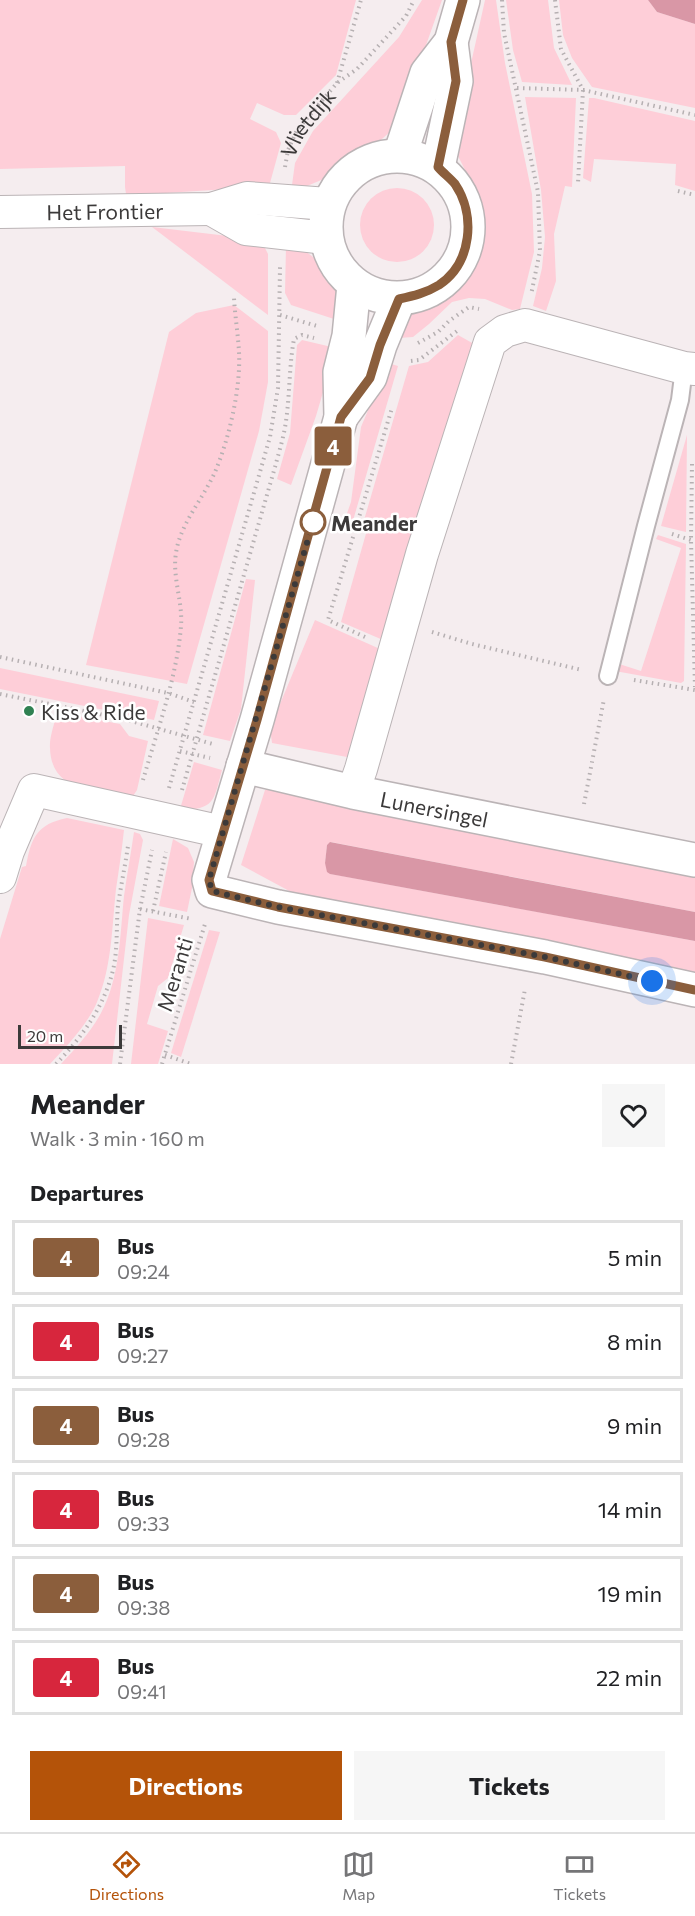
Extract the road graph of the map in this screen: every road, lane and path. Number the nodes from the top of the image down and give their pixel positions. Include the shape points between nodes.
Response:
1 (361, 0) edge
2 (414, 0) edge
3 (463, 0) edge
4 (502, 0) edge
5 (555, 0) edge
6 (451, 42) junction
7 (337, 83) junction
8 (517, 88) junction
9 (583, 90) junction
10 (695, 115) edge
11 (400, 155) junction
12 (438, 167) junction
13 (578, 183) dead end
14 (678, 192) dead end
15 (695, 195) edge
16 (281, 200) junction
17 (328, 204) junction
18 (211, 209) junction
19 (0, 212) edge
20 (279, 232) junction
21 (326, 238) junction
22 (354, 285) junction
23 (234, 298) dead end
24 (399, 299) junction
25 (525, 325) junction
26 (321, 340) dead end
27 (690, 369) edge
28 (392, 408) dead end
29 (341, 417) junction
30 (692, 459) dead end
31 (427, 631) dead end
32 (394, 651) junction
33 (0, 657) edge
34 (608, 676) junction
35 (695, 688) edge
36 (168, 693) junction
37 (194, 702) junction
38 (197, 741) dead end
39 (243, 766) junction
40 (352, 792) junction
41 (583, 810) dead end
42 (147, 814) junction
43 (224, 831) junction
44 (695, 860) edge
45 (4, 864) edge
46 (212, 891) junction
47 (525, 989) dead end
48 (695, 990) edge
49 (165, 1055) junction
50 (56, 1064) edge
51 (120, 1064) edge
52 (162, 1064) edge
53 (191, 1064) edge
54 (511, 1064) edge

1 - 7 path
2 - 7 path, Vlietdijk via 406,16 357,69
3 - 6 street
4 - 8 path via 504,33
5 - 9 path via 561,49
6 - 11 street via 427,73
6 - 12 street via 456,81
7 - 16 path, Vlietdijk via 297,130 288,150
8 - 9 path
8 - 25 path via 538,192 540,251
9 - 10 path
9 - 13 path
11 - 12 street via 420,158
11 - 17 street via 381,157 348,173
12 - 24 street via 454,183 465,203 469,225 466,247 441,284
14 - 15 path
16 - 17 street, Het Frontier
16 - 18 street, Het Frontier via 247,198
17 - 21 street
18 - 19 street, Het Frontier
18 - 20 street via 246,229
20 - 21 street
20 - 37 path via 278,388 270,437
21 - 22 street via 331,256
22 - 24 street via 376,295
22 - 29 street via 349,336 340,372
23 - 36 path via 239,352 233,406 215,470 183,530 176,554 181,624
24 - 29 street via 370,378
25 - 27 street
25 - 32 street via 505,331 490,342
26 - 38 path via 302,335 294,339 284,434
27 - 34 lane
28 - 32 path via 328,620
29 - 39 street
30 - 35 path
31 - 34 path
32 - 40 street
33 - 36 path
34 - 35 path
34 - 41 path
36 - 37 path
36 - 42 path
37 - 42 path
39 - 40 street, Lunersingel
39 - 43 street
40 - 44 street, Lunersingel
42 - 43 street
42 - 45 street via 34,790
42 - 50 path via 118,906 113,969 104,997 91,1021
42 - 51 path, Meranti via 149,860
43 - 46 street via 209,880
46 - 48 street
46 - 49 path, Meranti
47 - 54 path
49 - 52 path, Meranti
49 - 53 path

